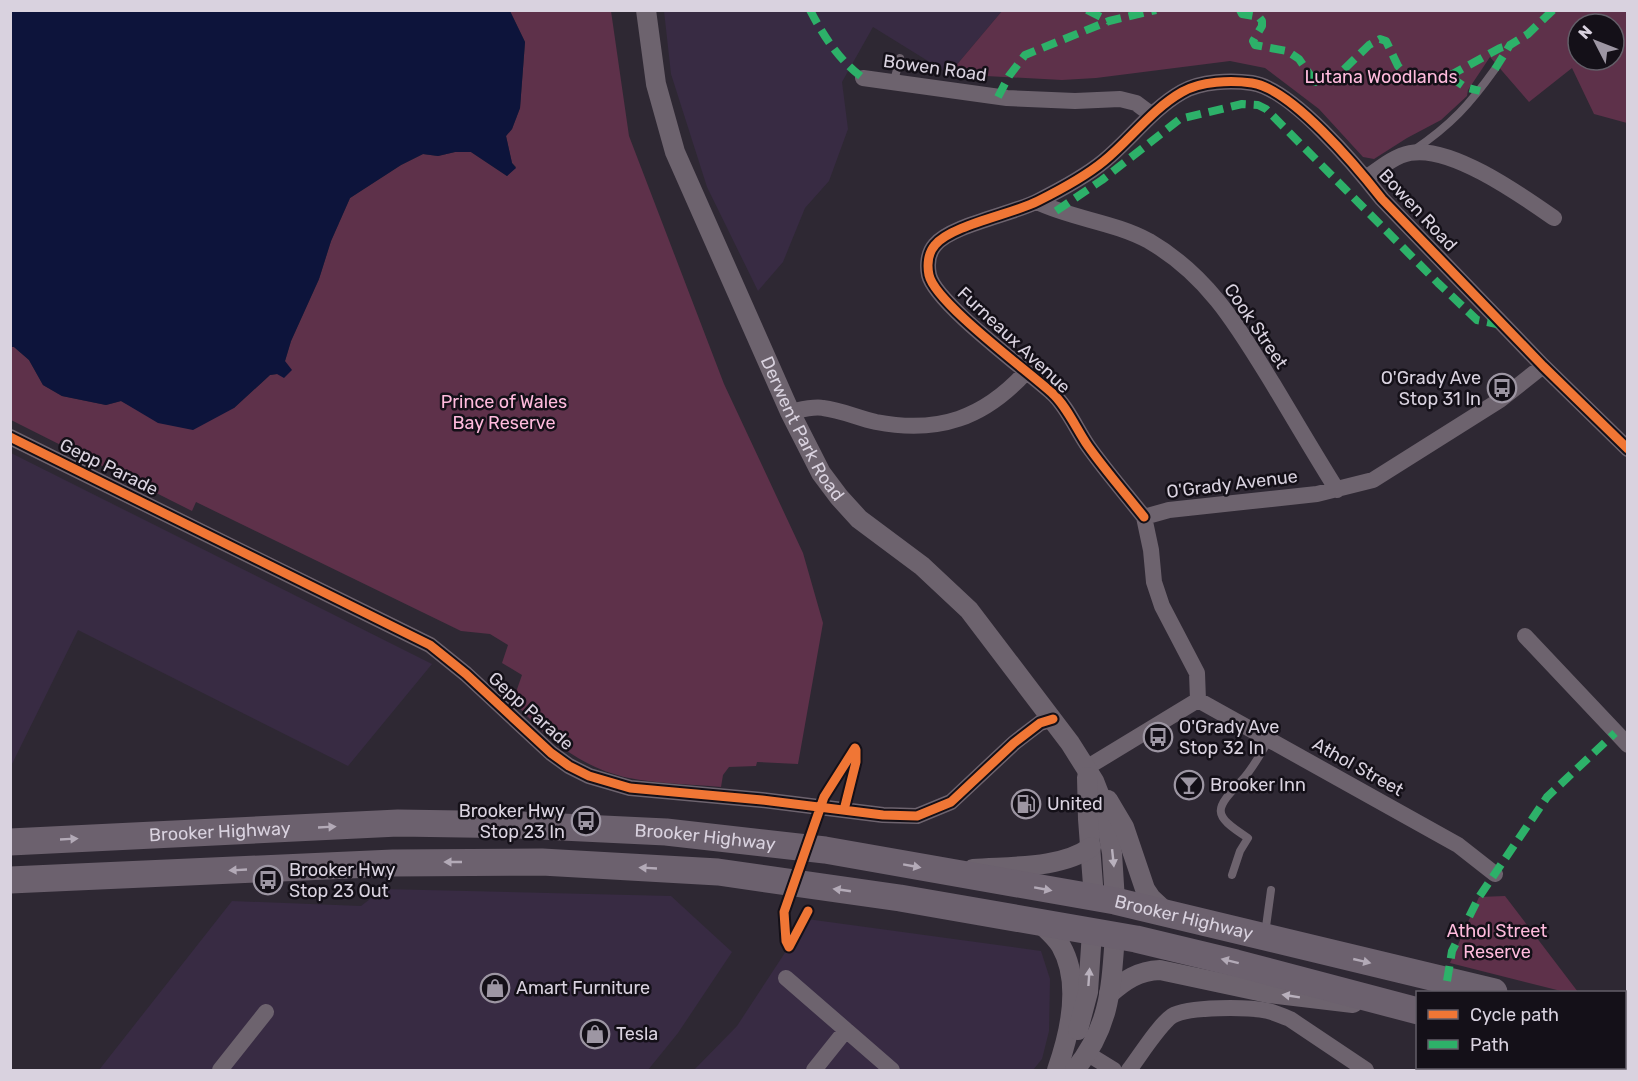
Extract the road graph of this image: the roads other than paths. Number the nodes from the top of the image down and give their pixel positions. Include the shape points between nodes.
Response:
1 (646, 10) edge
2 (900, 58) dead end
3 (1496, 69) dead end
4 (863, 78) dead end
5 (894, 81) junction
6 (1152, 115) junction
7 (1409, 153) junction
8 (1366, 178) junction
9 (1037, 202) junction
10 (1554, 218) dead end
11 (1543, 366) junction
12 (1026, 372) junction
13 (790, 412) junction
14 (10, 437) edge
15 (1628, 449) edge
16 (1337, 490) junction
17 (1144, 517) junction
18 (1525, 636) dead end
19 (1198, 700) junction
20 (1053, 719) junction
21 (1269, 740) junction
22 (1628, 745) edge
23 (1089, 774) junction
24 (10, 842) edge
25 (1091, 847) junction
26 (944, 871) junction
27 (1495, 874) dead end
28 (1232, 875) dead end
29 (10, 880) edge
30 (1271, 890) dead end
31 (1105, 899) junction
32 (1170, 915) junction
33 (1039, 922) junction
34 (1103, 933) junction
35 (1264, 937) junction
36 (786, 978) dead end
37 (1486, 991) edge
38 (1109, 994) junction
39 (1391, 1005) junction
40 (1416, 1011) edge
41 (266, 1012) dead end
42 (846, 1030) junction
43 (1088, 1054) junction
44 (1057, 1070) edge
45 (220, 1071) edge
46 (814, 1071) edge
47 (892, 1071) edge
48 (1075, 1071) edge
49 (1114, 1071) edge
50 (1129, 1071) edge
51 (1366, 1071) edge

1 - 13 street, Derwent Park Road via 656,84 675,152
2 - 5 lane
3 - 7 lane via 1460,114
4 - 5 street, Bowen Road
5 - 6 street, Bowen Road via 1007,98 1120,99 1136,103
6 - 8 street, Bowen Road via 1182,91 1214,82 1264,86 1294,104
6 - 9 street, Furneaux Avenue via 1101,164
7 - 8 street
7 - 10 street via 1446,156 1515,190
8 - 11 street, Bowen Road
9 - 12 street, Furneaux Avenue via 950,234 935,245 928,260 929,277 940,294
9 - 16 street, Cook Street via 1123,229 1148,241 1173,257 1217,297
11 - 15 street, Bowen Road
11 - 16 street, O'Grady Avenue via 1500,400 1373,480
12 - 13 street via 984,408 955,421 916,426 877,422 820,407
12 - 17 street, Furneaux Avenue via 1055,395 1089,447
13 - 20 street, Derwent Park Road via 821,473 839,497 859,519 922,566 969,610
14 - 20 street, Gepp Parade via 429,645 551,753 569,766 610,783 917,816 951,802 1014,743 1040,723
16 - 17 street, O'Grady Avenue via 1169,510
17 - 19 street via 1154,582 1162,606 1197,673
18 - 22 street
19 - 21 street, Athol Street
19 - 23 street
20 - 23 street, Derwent Park Road
21 - 27 street, Athol Street via 1458,845
21 - 28 lane via 1221,804 1226,824 1248,838 1239,851
23 - 25 street, Derwent Park Road
23 -> 31 street, Derwent Park Road via 1103,804 1109,830
23 - 32 street via 1124,827 1145,890
24 -> 26 highway, Brooker Highway via 398,824 520,825 666,831 825,850
25 - 26 street via 1057,861
25 - 31 street, Derwent Park Road
26 -> 31 highway, Brooker Highway
33 -> 29 highway, Brooker Highway via 729,874 542,862 393,863
30 - 35 lane
31 - 32 highway, Brooker Highway
31 - 34 highway, Derwent Park Road
32 - 35 highway, Brooker Highway
33 - 34 highway, Brooker Highway
33 - 44 street via 1061,946 1071,977 1066,1045
34 - 38 street, Derwent Park Road
39 -> 34 highway, Brooker Highway via 1215,957
44 -> 34 street, Derwent Park Road via 1080,1026
35 -> 37 highway, Brooker Highway
36 - 42 street
39 -> 38 street via 1279,995 1160,970 1132,975
38 - 43 street, Derwent Park Road via 1100,1033
39 - 40 highway, Brooker Highway
41 - 45 street
42 - 46 street
42 - 47 street
43 - 48 street, Derwent Park Road
43 - 49 street
50 - 51 street via 1173,1016 1198,1010 1250,1009 1290,1019

